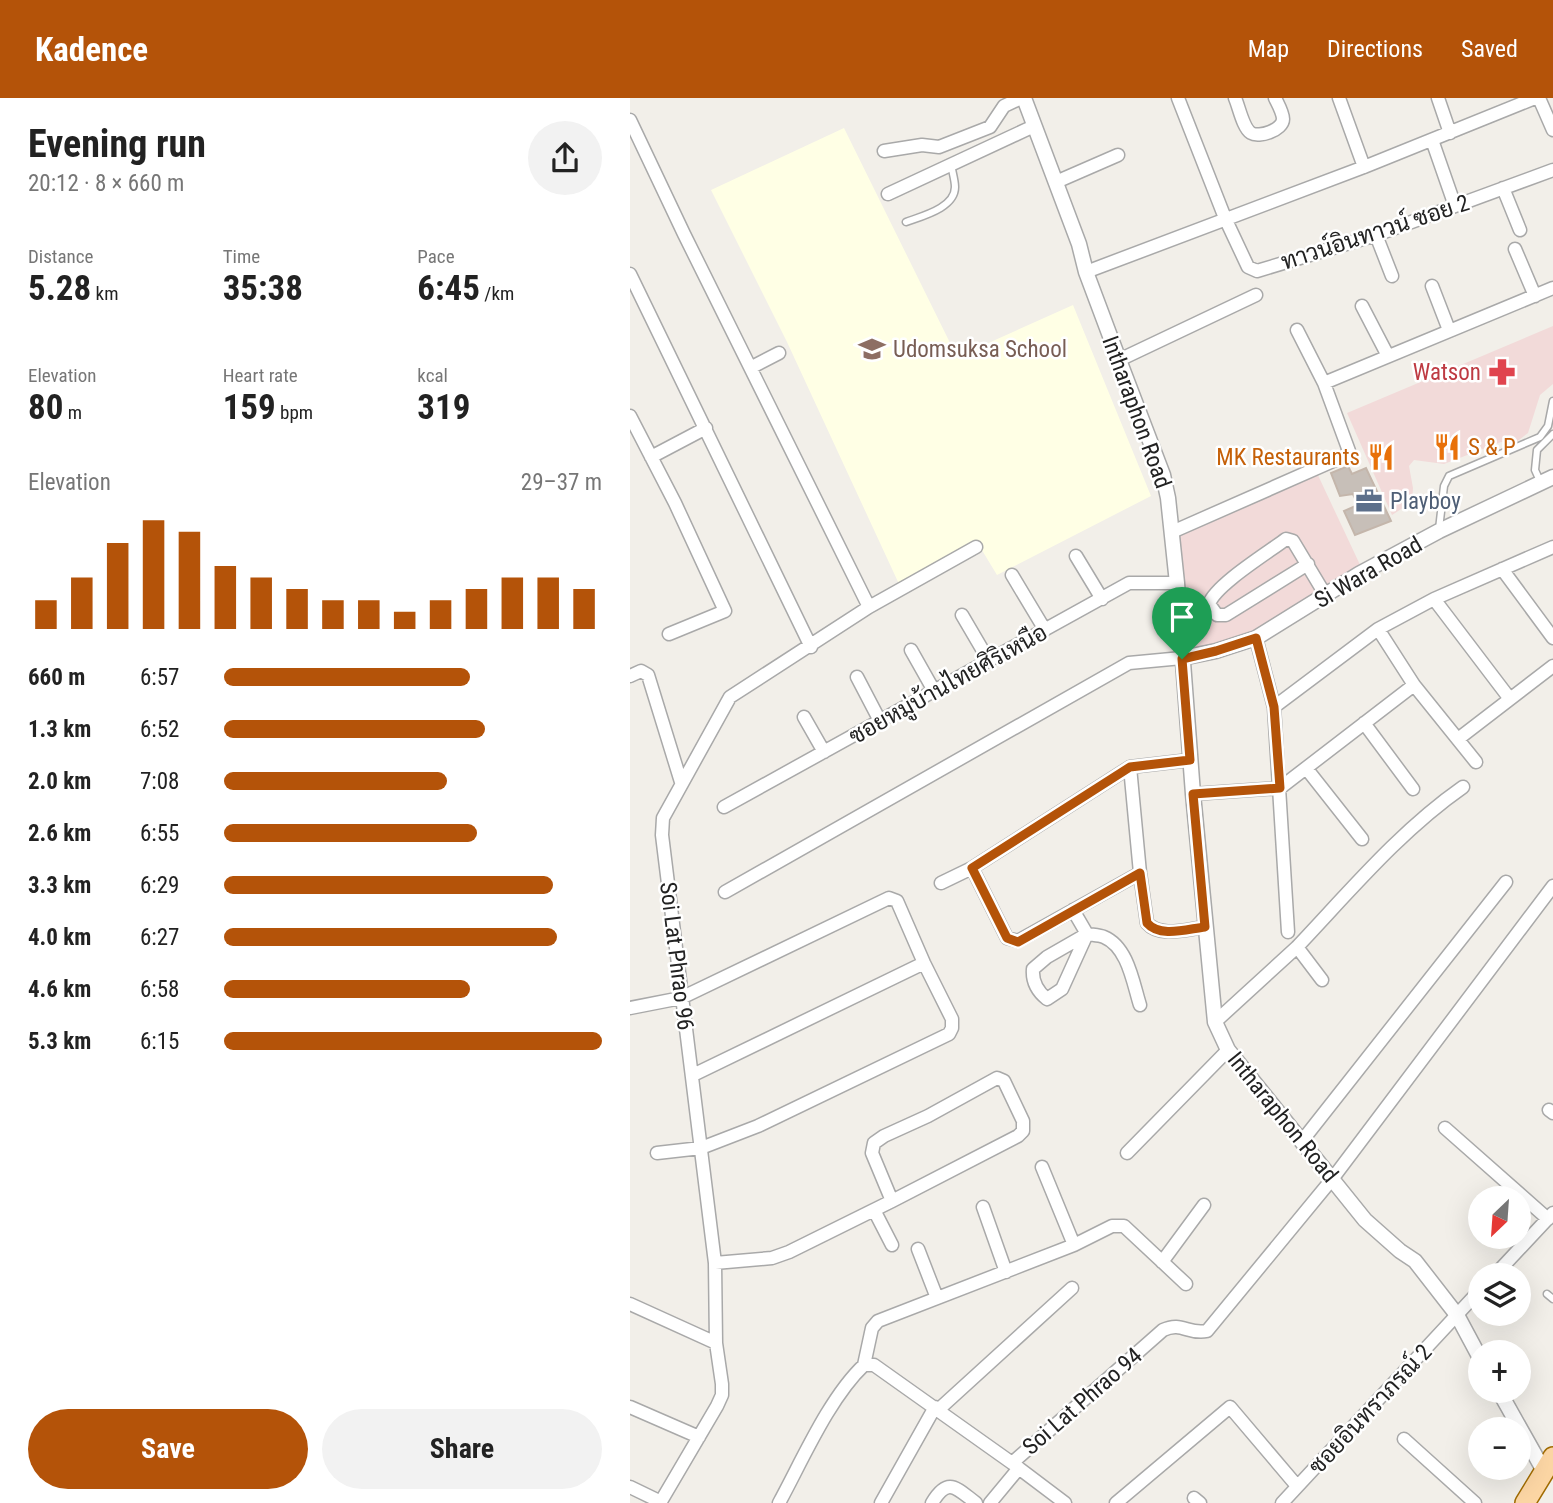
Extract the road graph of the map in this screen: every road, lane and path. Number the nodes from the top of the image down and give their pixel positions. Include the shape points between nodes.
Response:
1 (1022, 98) edge
2 (1178, 98) edge
3 (1235, 98) edge
4 (1275, 98) edge
5 (1339, 98) edge
6 (1438, 98) edge
7 (1537, 98) edge
8 (630, 120) edge
9 (1034, 126) junction
10 (1553, 131) edge
11 (1450, 133) junction
12 (1432, 140) junction
13 (884, 151) dead end
14 (1118, 155) dead end
15 (951, 164) junction
16 (1364, 167) junction
17 (1553, 170) edge
18 (1056, 182) junction
19 (1503, 188) junction
20 (888, 194) dead end
21 (1455, 206) junction
22 (1225, 218) junction
23 (906, 222) dead end
24 (1520, 230) dead end
25 (1376, 235) junction
26 (1515, 249) dead end
27 (1086, 272) junction
28 (630, 274) edge
29 (1392, 276) dead end
30 (1432, 286) dead end
31 (1553, 288) edge
32 (1256, 295) dead end
33 (1535, 296) junction
34 (1362, 306) dead end
35 (1297, 330) dead end
36 (1449, 330) junction
37 (779, 353) dead end
38 (1388, 356) junction
39 (1119, 360) junction
40 (751, 367) junction
41 (1324, 383) junction
42 (1552, 404) edge
43 (631, 421) edge
44 (706, 428) junction
45 (1553, 434) edge
46 (651, 457) junction
47 (1547, 480) edge
48 (1439, 531) junction
49 (1172, 532) junction
50 (976, 547) dead end
51 (1553, 547) edge
52 (1076, 556) dead end
53 (1308, 564) junction
54 (1502, 569) junction
55 (1012, 575) dead end
56 (1177, 583) junction
57 (1326, 596) junction
58 (1101, 598) junction
59 (1434, 599) junction
60 (869, 607) junction
61 (962, 615) dead end
62 (1378, 629) junction
63 (1045, 630) junction
64 (669, 634) dead end
65 (1256, 638) junction
66 (1553, 638) edge
67 (811, 647) junction
68 (912, 650) dead end
69 (1182, 659) junction
70 (989, 661) junction
71 (1553, 666) edge
72 (630, 676) edge
73 (857, 677) dead end
74 (1414, 685) junction
75 (933, 690) junction
76 (1510, 699) junction
77 (1274, 707) junction
78 (804, 717) dead end
79 (880, 721) junction
80 (1364, 723) junction
81 (1458, 739) junction
82 (824, 752) junction
83 (1190, 760) junction
84 (1476, 762) dead end
85 (1130, 767) junction
86 (1306, 768) junction
87 (681, 782) junction
88 (1463, 787) dead end
89 (1280, 788) junction
90 (1413, 789) dead end
91 (1193, 794) junction
92 (724, 807) dead end
93 (1362, 839) dead end
94 (972, 868) junction
95 (1140, 873) junction
96 (1506, 882) dead end
97 (941, 883) dead end
98 (1553, 886) edge
99 (725, 892) dead end
100 (1073, 910) junction
101 (1205, 927) junction
102 (1287, 932) dead end
103 (1087, 934) junction
104 (1297, 947) junction
105 (924, 963) junction
106 (1322, 980) dead end
107 (681, 998) junction
108 (1140, 1005) dead end
109 (630, 1008) edge
110 (1215, 1022) junction
111 (1228, 1050) junction
112 (693, 1074) junction
113 (1445, 1128) dead end
114 (1302, 1141) junction
115 (701, 1148) junction
116 (657, 1153) dead end
117 (1127, 1153) dead end
118 (1042, 1167) dead end
119 (1332, 1178) junction
120 (892, 1200) junction
121 (1204, 1206) dead end
122 (983, 1207) dead end
123 (874, 1210) junction
124 (1550, 1216) edge
125 (892, 1245) dead end
126 (1074, 1245) junction
127 (918, 1249) dead end
128 (1162, 1262) junction
129 (715, 1263) junction
130 (1506, 1263) edge
131 (1006, 1272) junction
132 (1186, 1284) dead end
133 (1072, 1288) dead end
134 (937, 1298) junction
135 (1468, 1303) edge
136 (630, 1304) edge
137 (1457, 1315) junction
138 (1470, 1340) edge
139 (716, 1343) junction
140 (864, 1365) junction
141 (1507, 1403) edge
142 (630, 1406) edge
143 (937, 1409) junction
144 (699, 1437) junction
145 (1404, 1439) dead end
146 (1550, 1464) edge
147 (1015, 1466) junction
148 (1297, 1486) junction
149 (630, 1487) edge
150 (1527, 1500) edge
151 (1059, 1501) edge
152 (661, 1502) edge
153 (779, 1503) edge
154 (881, 1503) edge
155 (932, 1503) edge
156 (976, 1503) edge
157 (990, 1503) edge
158 (1116, 1503) edge
159 (1282, 1503) edge
160 (1475, 1503) edge

1 - 9 street, Intharaphon Road
1 - 13 street via 1004,106 990,127 939,147
2 - 22 street, ทาวน์อินทาวน์ ซอย 2
3 - 4 street via 1248,130 1259,135 1281,125
5 - 16 street
6 - 11 street
7 - 10 street
7 - 11 street
8 - 40 street
9 - 15 street
9 - 18 street, Intharaphon Road
11 - 12 street
12 - 16 street
12 - 21 street
14 - 18 street
15 - 20 street
15 - 23 lane via 955,187 947,203
16 - 22 street
17 - 19 street, ทาวน์อินทาวน์ ซอย 2
18 - 27 street, Intharaphon Road
19 - 21 street, ทาวน์อินทาวน์ ซอย 2
19 - 24 street
21 - 25 street, ทาวน์อินทาวน์ ซอย 2
22 - 25 street, ทาวน์อินทาวน์ ซอย 2 via 1248,267 1257,271
22 - 27 street
25 - 29 street
26 - 33 street
27 - 39 street, Intharaphon Road
28 - 44 street
30 - 36 street
31 - 33 street
32 - 39 street
33 - 36 street
34 - 38 street
35 - 41 street
36 - 38 street
37 - 40 street
38 - 41 street
39 - 49 street, Intharaphon Road via 1163,475
40 - 60 street
41 - 49 street via 1349,451 1347,457
42 - 48 lane via 1548,426 1540,437 1449,476
43 - 46 street
44 - 46 street
44 - 67 street
45 - 47 lane via 1537,450 1535,460 1535,470
46 - 64 street via 725,611
47 - 48 street, Si Wara Road
48 - 57 street, Si Wara Road
49 - 56 street, Intharaphon Road
50 - 60 street, Soi Lat Phrao 96
51 - 54 street
52 - 58 street
53 - 53 street via 1293,541 1286,539 1224,584 1209,604 1217,615 1226,615
53 - 57 street
54 - 59 street
54 - 66 street
55 - 63 street
56 - 58 street, ซอยหมู่บ้านไทยศิริเหนือ via 1129,583
56 - 69 street, Intharaphon Road
57 - 65 street, Si Wara Road
58 - 63 street, ซอยหมู่บ้านไทยศิริเหนือ
59 - 62 street
59 - 76 street
60 - 67 street, Soi Lat Phrao 96
61 - 70 street
62 - 74 street
62 - 77 street
63 - 70 street, ซอยหมู่บ้านไทยศิริเหนือ
65 - 69 street, Si Wara Road
65 - 77 street
67 - 87 street, Soi Lat Phrao 96 via 730,698
68 - 75 street
69 - 83 street, Intharaphon Road
69 - 99 street via 1129,663
70 - 75 street, ซอยหมู่บ้านไทยศิริเหนือ
71 - 76 street
72 - 87 street via 641,671 648,675
73 - 79 street
74 - 80 street
74 - 81 street
75 - 79 street, ซอยหมู่บ้านไทยศิริเหนือ
76 - 81 street
77 - 89 street
78 - 82 street
79 - 82 street, ซอยหมู่บ้านไทยศิริเหนือ
80 - 86 street
80 - 90 street
81 - 84 street
82 - 92 street, ซอยหมู่บ้านไทยศิริเหนือ
83 - 85 street
83 - 91 street, Intharaphon Road
85 - 94 street
85 - 95 street
86 - 89 street
86 - 93 street
87 - 107 street, Soi Lat Phrao 96 via 663,818 662,835
88 - 104 street via 1399,839
89 - 91 street
89 - 102 street
91 - 101 street, Intharaphon Road
94 - 97 street
94 - 100 street via 1012,941 1018,942
95 - 100 street
95 - 101 street via 1147,923 1152,929
96 - 114 street
98 - 119 street
100 - 103 street
101 - 110 street, Intharaphon Road
103 - 103 street via 1062,989 1047,999 1035,985 1032,969
103 - 108 street via 1104,937 1124,956
104 - 106 street
104 - 110 street
105 - 107 street via 897,901 889,898
105 - 112 street
105 - 115 street via 952,1019 949,1034 758,1126
107 - 109 street
107 - 112 street, Soi Lat Phrao 96
110 - 111 street, Intharaphon Road
111 - 114 street, Intharaphon Road
111 - 117 street
112 - 115 street, Soi Lat Phrao 96
113 - 124 street
114 - 119 street, Intharaphon Road
115 - 116 street
115 - 129 street, Soi Lat Phrao 96
118 - 126 street
119 - 137 street, Intharaphon Road via 1365,1220 1415,1261
119 - 147 street, Soi Lat Phrao 94 via 1207,1331 1181,1326 1163,1330
120 - 120 street via 1023,1131 1023,1121 1004,1081 997,1078 874,1143 872,1153
120 - 123 street
121 - 128 street
122 - 131 street
123 - 125 street
123 - 129 street via 772,1258
124 - 130 street
126 - 128 street via 1119,1224
126 - 131 street
127 - 134 street
128 - 132 street
129 - 139 street, Soi Lat Phrao 96
131 - 134 street
133 - 143 street
134 - 140 street via 875,1324
135 - 137 street, ซอยอินทราภรณ์ 2
136 - 139 street
137 - 138 street, Intharaphon Road
137 - 148 street, ซอยอินทราภรณ์ 2
139 - 144 street, Soi Lat Phrao 96 via 722,1395
140 - 143 street, Soi Lat Phrao 94 via 874,1365
140 - 153 street via 825,1420
141 - 146 street
142 - 144 street
143 - 147 street, Soi Lat Phrao 94
143 - 154 street
144 - 152 street, Soi Lat Phrao 96
145 - 160 street
146 - 150 main road via 1541,1485
147 - 151 street
147 - 157 street
148 - 158 street via 1230,1407
148 - 159 street, ซอยอินทราภรณ์ 2
149 - 152 street
155 - 156 street via 939,1491 953,1486

